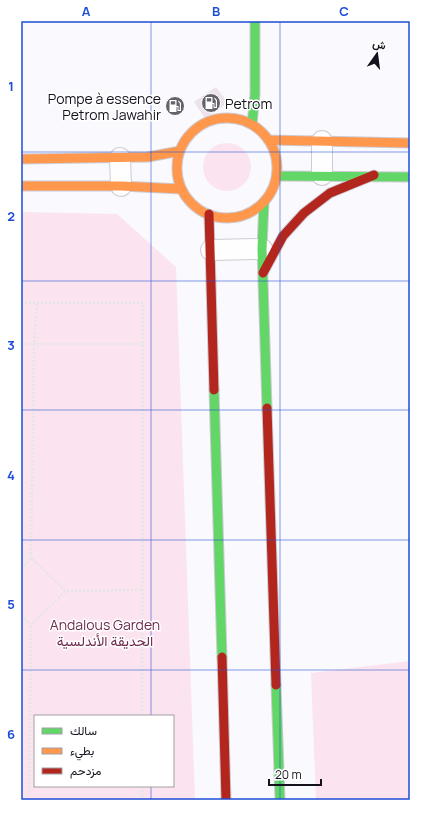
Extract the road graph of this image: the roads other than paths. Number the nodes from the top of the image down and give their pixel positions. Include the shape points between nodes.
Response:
1 (255, 21) edge
2 (252, 124) junction
3 (268, 140) junction
4 (322, 140) junction
5 (410, 144) edge
6 (180, 150) junction
7 (120, 158) junction
8 (21, 159) edge
9 (322, 175) junction
10 (374, 175) junction
11 (277, 176) junction
12 (410, 177) edge
13 (21, 186) edge
14 (120, 186) junction
15 (181, 189) junction
16 (264, 202) junction
17 (209, 214) junction
18 (211, 250) junction
19 (262, 250) junction
20 (262, 274) junction
21 (226, 800) edge
22 (280, 800) edge

1 - 2 main road via 255,94
2 - 3 main road
2 - 6 main road via 228,118 204,123 185,140
3 - 4 main road
3 - 11 main road via 276,157
4 - 5 main road
4 - 9 street
6 - 7 main road via 148,157
6 - 15 main road via 177,164
7 - 8 main road
7 - 14 street
9 - 10 main road
9 - 11 main road
10 - 12 main road
10 - 20 main road via 330,193 304,214 283,236
11 - 16 main road
13 - 14 main road
14 - 15 main road
15 - 17 main road via 188,200
16 - 17 main road via 256,209 238,217 218,217
16 - 19 main road
17 - 18 main road
18 - 19 street
18 - 21 main road
19 - 20 main road
20 - 22 main road

